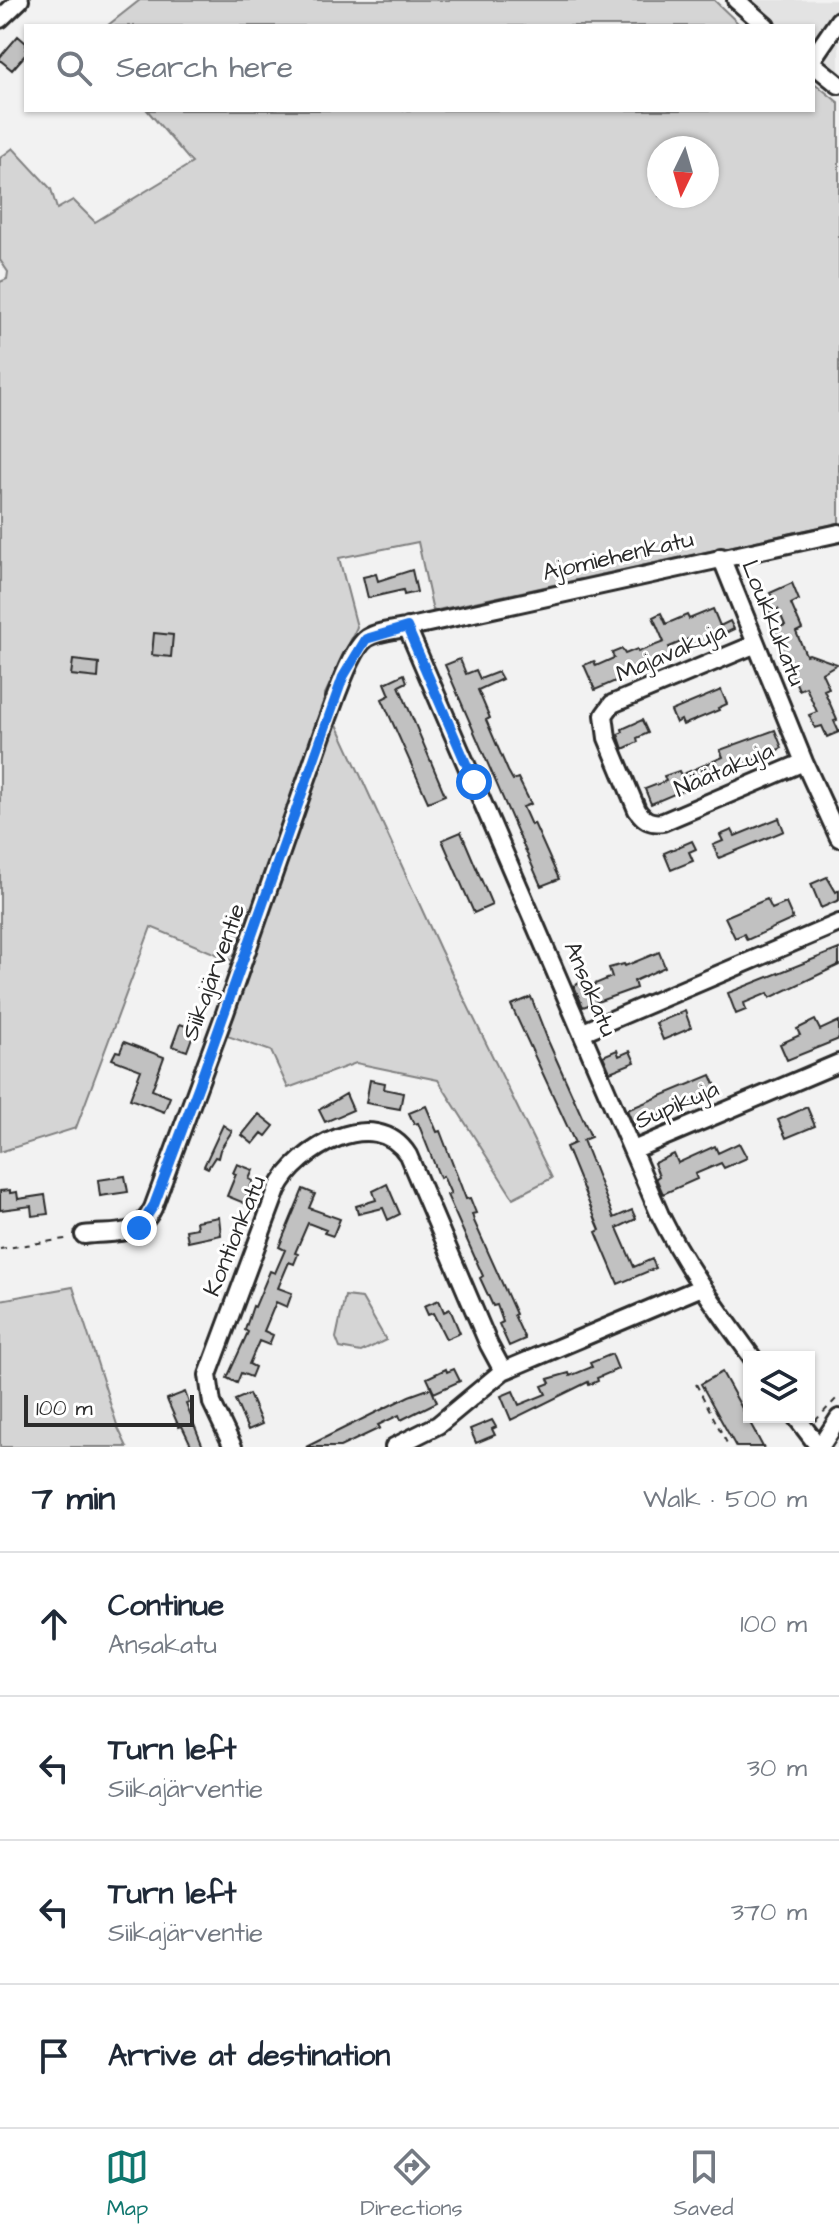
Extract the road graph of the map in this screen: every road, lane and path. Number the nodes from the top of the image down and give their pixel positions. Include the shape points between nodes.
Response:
1 (20, 0) edge
2 (736, 0) edge
3 (0, 19) edge
4 (839, 20) edge
5 (764, 24) edge
6 (815, 55) edge
7 (815, 66) edge
8 (839, 85) edge
9 (839, 533) edge
10 (721, 557) junction
11 (407, 627) junction
12 (756, 644) junction
13 (804, 762) junction
14 (663, 822) joint
15 (839, 838) edge
16 (839, 923) edge
17 (583, 1032) junction
18 (839, 1063) edge
19 (633, 1150) junction
20 (84, 1235) joint
21 (0, 1249) edge
22 (702, 1287) junction
23 (748, 1351) edge
24 (503, 1371) junction
25 (696, 1384) dead end
26 (839, 1418) edge
27 (801, 1423) edge
28 (233, 1447) edge
29 (394, 1447) edge
30 (729, 1447) edge
31 (819, 1447) edge

1 - 3 street
2 - 5 street
4 - 6 street
7 - 8 street
9 - 10 street, Ajomiehenkatu
10 - 11 street, Ajomiehenkatu
10 - 12 street, Loukkukatu
11 - 17 street, Ansakatu
11 - 20 street, Siikajärventie via 366,639 343,677 149,1215 134,1230
12 - 13 street, Loukkukatu
12 - 14 street, Majavakuja via 607,708 604,730 637,810 649,822
13 - 14 street, Näätakuja
13 - 15 street, Loukkukatu
16 - 17 street
17 - 19 street, Ansakatu
18 - 19 street, Supikuja
19 - 22 street, Ansakatu via 674,1245
20 - 21 path
22 - 23 street, Ansakatu
22 - 24 street
24 - 28 street, Kontionkatu via 408,1155 386,1135 357,1132 302,1157 277,1190 208,1375 212,1403
24 - 29 street via 438,1425
25 - 30 path
26 - 31 street
27 - 31 street

